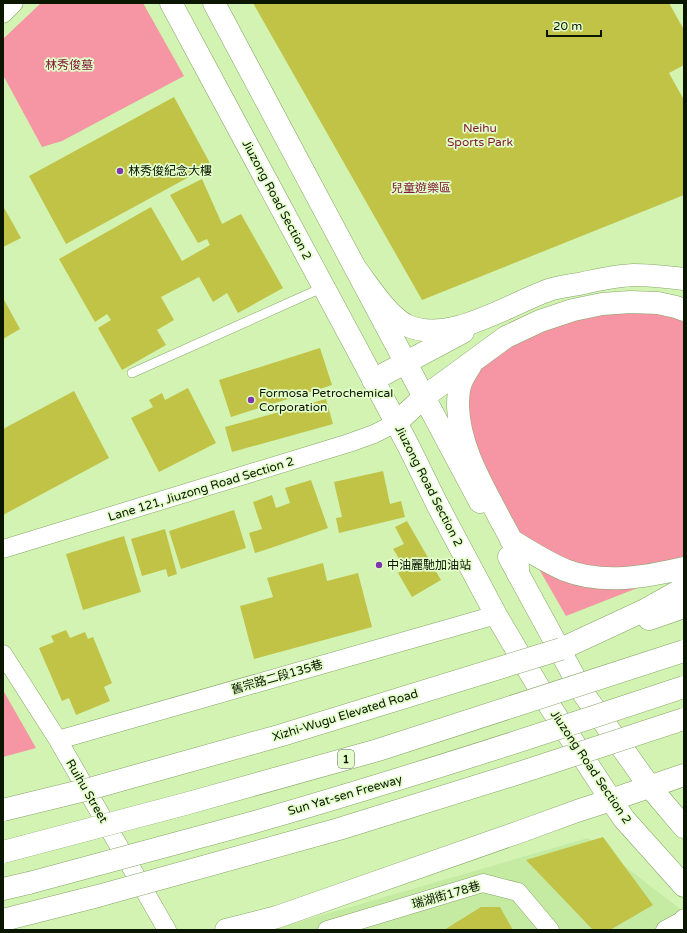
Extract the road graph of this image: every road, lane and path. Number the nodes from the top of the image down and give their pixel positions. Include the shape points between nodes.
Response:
1 (14, 3) edge
2 (171, 3) edge
3 (214, 3) edge
4 (3, 14) edge
5 (356, 269) junction
6 (684, 279) edge
7 (324, 288) junction
8 (684, 310) edge
9 (495, 314) junction
10 (406, 362) junction
11 (473, 362) junction
12 (132, 373) dead end
13 (374, 380) junction
14 (424, 397) junction
15 (396, 423) junction
16 (511, 540) junction
17 (3, 549) edge
18 (684, 568) edge
19 (518, 574) junction
20 (684, 588) edge
21 (684, 607) edge
22 (496, 615) junction
23 (561, 649) junction
24 (684, 651) edge
25 (3, 654) edge
26 (684, 687) edge
27 (684, 719) edge
28 (58, 740) junction
29 (684, 775) edge
30 (650, 787) junction
31 (611, 800) junction
32 (3, 810) edge
33 (684, 827) edge
34 (3, 852) edge
35 (684, 886) edge
36 (3, 889) edge
37 (684, 918) edge
38 (3, 920) edge
39 (167, 930) edge
40 (226, 930) edge
41 (327, 930) edge
42 (550, 930) edge
43 (665, 930) edge

1 - 4 street
2 - 7 main road, Jiuzong Road Section 2
3 - 5 main road
5 - 9 main road via 395,318 414,328 451,328
5 - 10 main road
6 - 9 main road via 632,275 606,278 552,289
7 - 12 lane
7 - 13 main road, Jiuzong Road Section 2
8 - 11 main road via 658,303 630,302 573,310 540,321 506,337
9 - 10 main road
10 - 13 main road
10 - 14 main road
11 - 14 main road
11 - 16 main road via 463,377 458,398 464,443 476,474
13 - 15 main road, Jiuzong Road Section 2
14 - 15 main road
14 - 19 main road
15 - 17 street, Lane 121, Jiuzong Road Section 2 via 349,444
15 - 22 main road, Jiuzong Road Section 2
16 - 18 main road via 546,562 583,575 634,578
16 - 19 main road via 517,555
19 - 30 main road via 583,693
20 - 23 main road via 643,611
21 - 23 main road, Xizhi-Wugu Elevated Road
22 - 28 street, 舊宗路二段135巷
22 - 31 main road, Jiuzong Road Section 2 via 551,708
23 - 32 main road, Xizhi-Wugu Elevated Road, bridge via 282,735 89,789
24 - 34 main road, 1, bridge via 378,750
25 - 28 street, Ruihu Street
26 - 36 main road, Sun Yat-sen Freeway, bridge via 406,777 257,821
27 - 38 main road, bridge via 339,829
28 - 39 street, Ruihu Street
29 - 30 main road
30 - 31 main road
30 - 33 main road
31 - 35 main road, Jiuzong Road Section 2
31 - 40 main road via 277,917
37 - 43 street
41 - 42 street, 瑞湖街178巷 via 483,883 518,892

